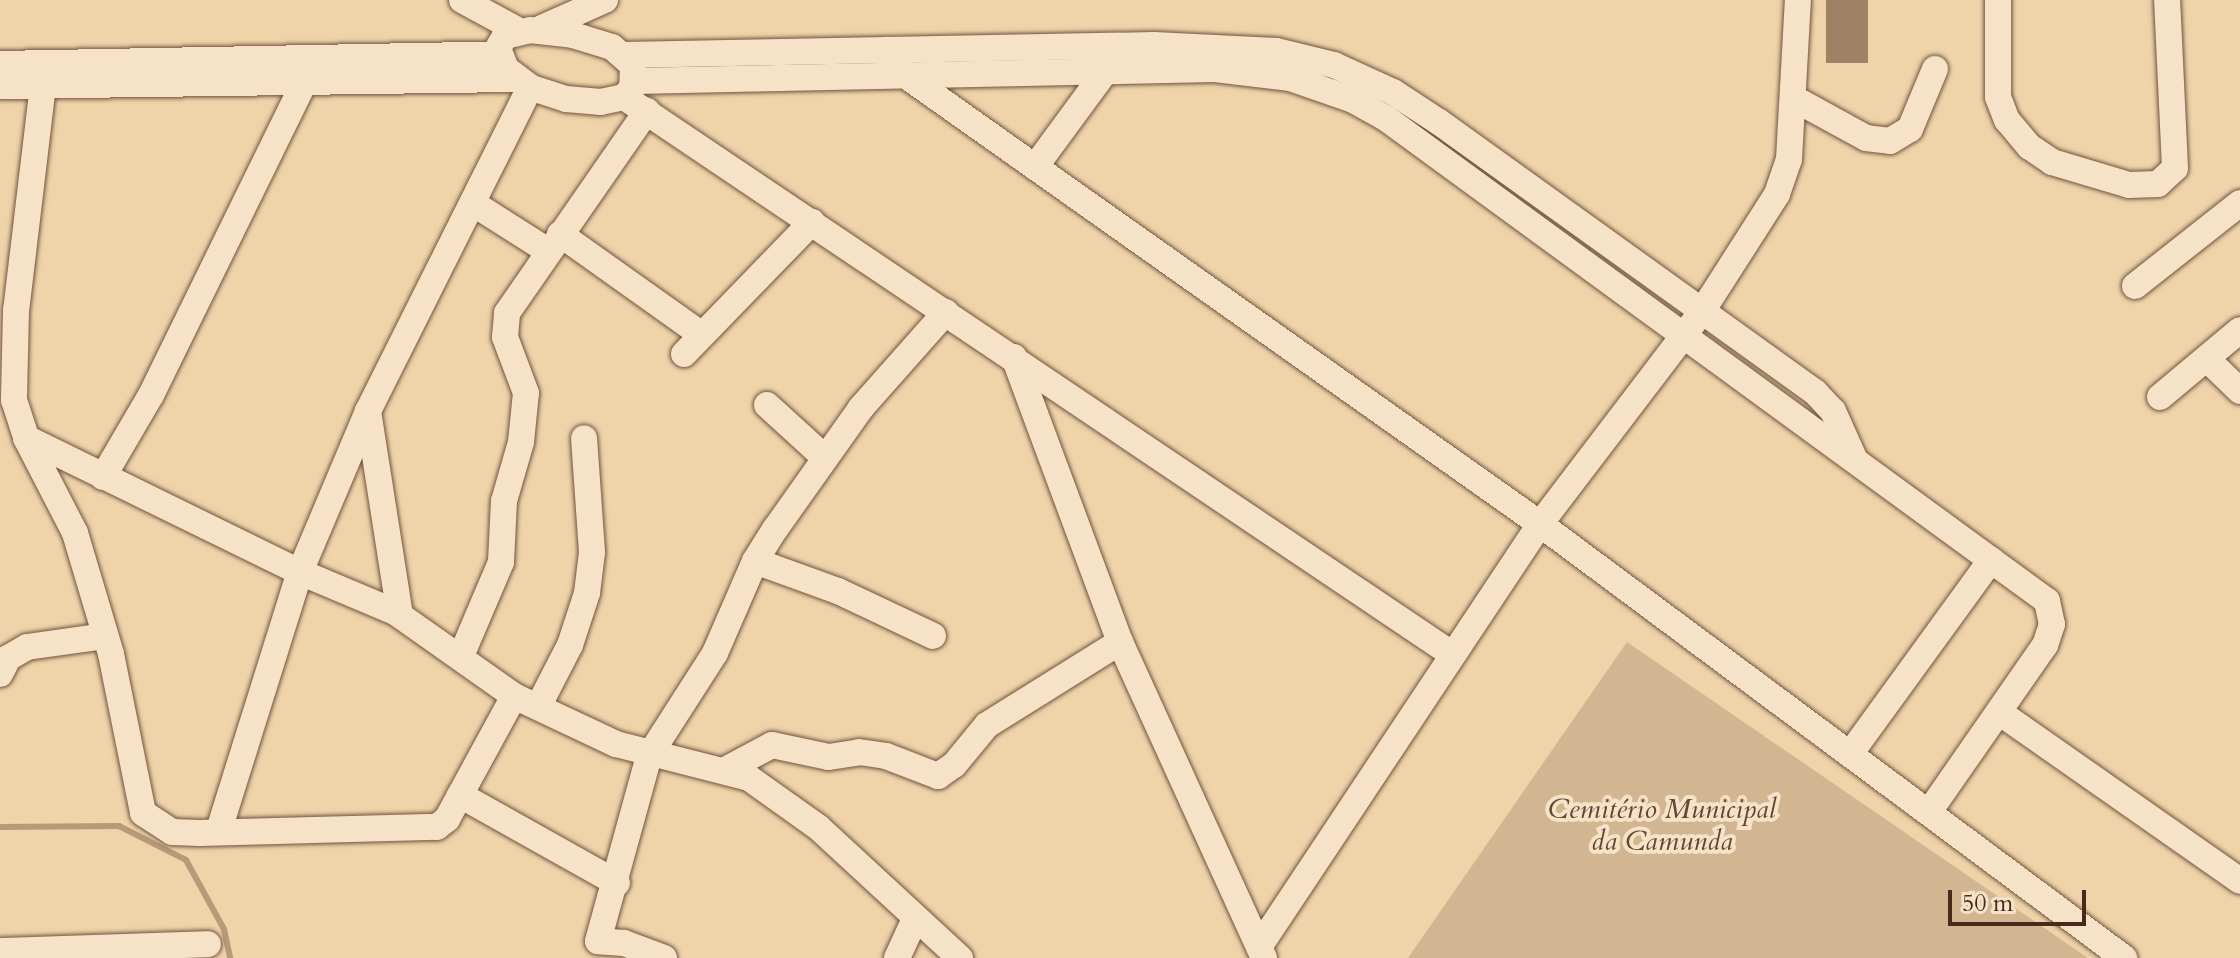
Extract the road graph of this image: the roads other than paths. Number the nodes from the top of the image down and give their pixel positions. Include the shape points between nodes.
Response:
1 (462, 0) edge
2 (605, 0) edge
3 (615, 0) edge
4 (1798, 0) edge
5 (1998, 0) edge
6 (2167, 0) edge
7 (526, 31) junction
8 (615, 50) junction
9 (887, 50) junction
10 (499, 54) junction
11 (0, 64) edge
12 (1107, 69) junction
13 (1935, 69) dead end
14 (905, 75) junction
15 (305, 81) junction
16 (523, 83) junction
17 (43, 85) junction
18 (0, 86) edge
19 (629, 89) junction
20 (1793, 98) junction
21 (647, 111) junction
22 (1035, 167) junction
23 (2240, 203) edge
24 (474, 204) junction
25 (812, 222) junction
26 (554, 243) junction
27 (2135, 286) dead end
28 (946, 312) junction
29 (1701, 313) junction
30 (2240, 330) edge
31 (702, 335) junction
32 (1684, 336) junction
33 (684, 354) dead end
34 (1014, 357) junction
35 (2207, 359) junction
36 (2240, 391) edge
37 (2160, 397) dead end
38 (767, 405) dead end
39 (368, 411) junction
40 (26, 438) junction
41 (584, 438) dead end
42 (824, 457) junction
43 (1854, 458) junction
44 (103, 477) junction
45 (1540, 524) junction
46 (1991, 560) junction
47 (755, 561) junction
48 (300, 572) junction
49 (400, 615) junction
50 (104, 636) junction
51 (933, 636) dead end
52 (1120, 642) junction
53 (1453, 655) junction
54 (461, 656) junction
55 (0, 674) edge
56 (514, 696) junction
57 (538, 707) junction
58 (1999, 712) junction
59 (1850, 754) junction
60 (649, 756) junction
61 (727, 769) junction
62 (460, 795) junction
63 (1929, 812) junction
64 (219, 830) junction
65 (2240, 881) edge
66 (617, 883) junction
67 (914, 921) junction
68 (208, 944) dead end
69 (593, 949) edge
70 (0, 951) edge
71 (1262, 952) edge
72 (664, 958) edge
73 (897, 958) edge
74 (960, 958) edge
75 (2124, 958) edge

1 - 7 street
2 - 7 street
3 - 8 street
4 - 20 street
5 - 6 street via 1998,97 2007,120 2030,147 2052,162 2129,185 2158,184 2175,168
7 - 8 street
7 - 10 street via 502,39
8 - 9 street
8 - 19 street via 633,65
9 - 14 street
9 - 29 street via 1240,47 1334,65 1393,92 1439,122
10 - 11 street
10 - 16 street
12 - 14 street
12 - 22 street
12 - 32 street via 1256,73 1353,100 1418,139
13 - 20 street via 1910,129 1890,141 1866,138
14 - 19 street
14 - 22 street
15 - 16 street
15 - 17 street
15 - 44 street via 151,395
16 - 19 street via 580,101
16 - 24 street
17 - 18 street
17 - 40 street via 13,351 14,400
19 - 21 street
20 - 29 street via 1785,176
21 - 25 street
21 - 26 street
22 - 45 street
23 - 27 street
24 - 26 street
24 - 39 street
25 - 28 street
25 - 31 street
26 - 31 street
26 - 54 street via 503,325 525,383 521,442 504,501 501,562
28 - 34 street
28 - 42 street
29 - 32 street
29 - 43 street via 1815,392 1833,411
30 - 35 street
31 - 33 street
32 - 43 street
32 - 45 street
34 - 52 street
34 - 53 street
35 - 36 street
35 - 37 street
38 - 42 street
39 - 48 street
39 - 49 street
40 - 44 street
40 - 50 street via 75,533
41 - 57 street via 592,552 587,593 570,645
42 - 47 street
43 - 46 street
44 - 48 street
45 - 53 street
45 - 59 street
46 - 58 street via 2042,595 2052,614 2045,645
46 - 59 street
47 - 51 street via 838,591
47 - 60 street via 715,653
48 - 49 street
48 - 64 street
49 - 54 street
50 - 55 street via 27,647 8,658
50 - 64 street via 143,813 172,832
52 - 61 street via 987,725 938,776 886,756 859,752 829,757 772,745
52 - 71 street
53 - 71 street
54 - 56 street
56 - 57 street
56 - 62 street
57 - 60 street
58 - 63 street
58 - 65 street
59 - 63 street
60 - 61 street
60 - 66 street
61 - 67 street via 781,797
62 - 64 street via 437,827
62 - 66 street
63 - 75 street
66 - 69 street
67 - 73 street
67 - 74 street
68 - 70 street
69 - 72 street via 624,943

